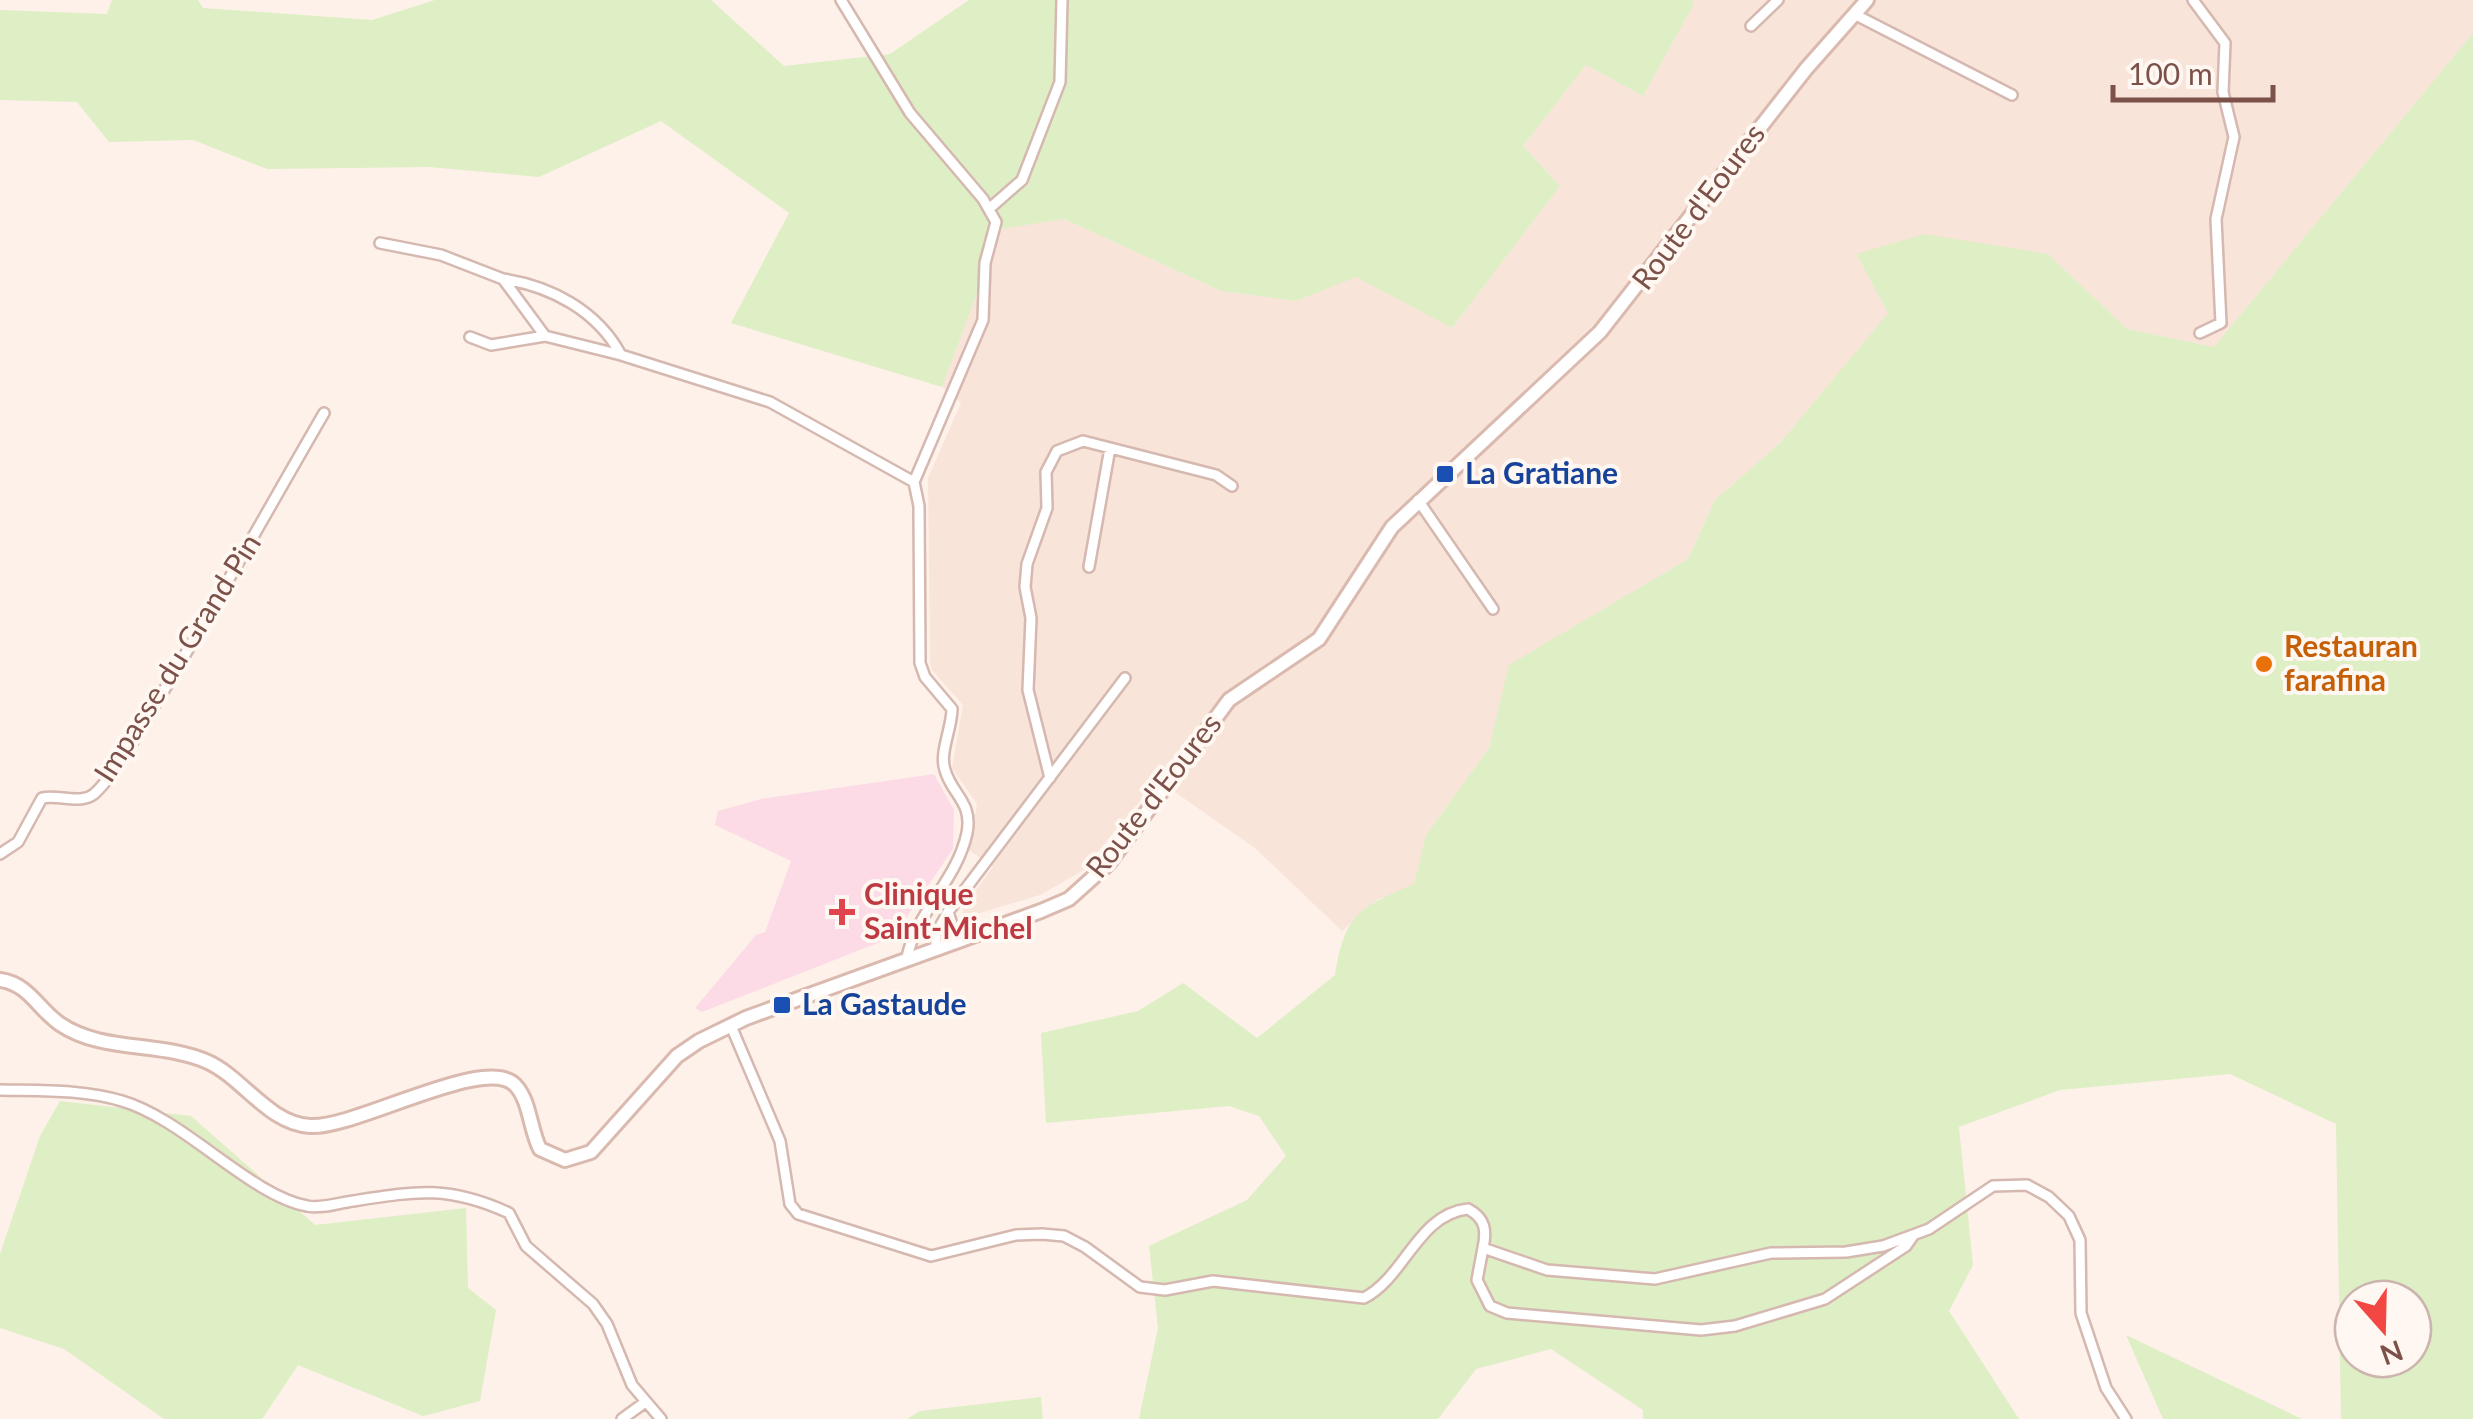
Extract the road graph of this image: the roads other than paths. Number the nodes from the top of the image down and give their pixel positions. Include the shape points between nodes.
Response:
1 (841, 0) edge
2 (1062, 0) edge
3 (1778, 0) edge
4 (1868, 0) edge
5 (2193, 0) edge
6 (1854, 14) junction
7 (1751, 26) dead end
8 (2012, 95) dead end
9 (990, 208) junction
10 (380, 243) dead end
11 (502, 279) junction
12 (2200, 333) dead end
13 (544, 336) junction
14 (470, 338) dead end
15 (620, 355) junction
16 (324, 413) dead end
17 (1110, 448) junction
18 (914, 482) junction
19 (1232, 486) dead end
20 (1418, 500) junction
21 (1089, 567) dead end
22 (1493, 609) dead end
23 (1125, 678) dead end
24 (1050, 778) junction
25 (0, 854) edge
26 (948, 912) junction
27 (957, 940) junction
28 (936, 948) junction
29 (908, 957) junction
30 (0, 980) edge
31 (731, 1026) junction
32 (0, 1090) edge
33 (1915, 1234) junction
34 (1483, 1248) junction
35 (644, 1403) junction
36 (622, 1419) edge
37 (661, 1419) edge
38 (2126, 1419) edge

1 - 9 street via 910,113
2 - 9 street via 1060,82 1022,180
3 - 7 street
4 - 6 street, Route d'Eoures
5 - 12 street via 2225,43 2223,92 2234,137 2216,219 2222,323
6 - 8 street
6 - 20 street, Route d'Eoures via 1600,332
9 - 18 street via 996,222 985,264 983,320
10 - 11 street via 475,265
11 - 13 street
11 - 15 street via 536,283 559,295 610,336
13 - 14 street via 491,345
13 - 15 street
15 - 18 street via 770,402
16 - 25 street, Impasse du Grand Pin via 144,724 93,795 42,798 18,842
17 - 19 street via 1216,475
17 - 21 street
17 - 24 street via 1083,441 1057,450 1046,472 1045,518 1026,564 1028,690
18 - 29 street via 920,663 952,710 945,774 968,810 950,876 913,930
20 - 22 street
20 - 27 street, Route d'Eoures via 1392,526 1318,639 1229,700 1090,882 1042,911
23 - 24 street
24 - 26 street
26 - 27 street
26 - 28 street
27 - 28 street, Route d'Eoures
28 - 29 street, Route d'Eoures
29 - 31 street, Route d'Eoures
30 - 31 street, Route d'Eoures via 27,991 60,1024 84,1034 206,1061 271,1110 310,1126 501,1076 522,1096 540,1148 565,1160 591,1152 677,1056
31 - 34 street via 780,1141 790,1204 812,1222 932,1256 1016,1235 1064,1236 1140,1287 1233,1282 1346,1299 1371,1295 1441,1216 1454,1210 1480,1215
32 - 35 street via 38,1088 123,1101 286,1201 312,1208 421,1190 477,1198 508,1213 526,1246 593,1304
33 - 34 street via 1882,1246 1770,1253 1655,1279 1547,1270
33 - 34 street via 1825,1300 1701,1330 1507,1313 1490,1306 1477,1280
33 - 38 street via 1993,1186 2013,1182 2049,1196 2080,1240 2085,1330 2106,1388
35 - 36 street
35 - 37 street

